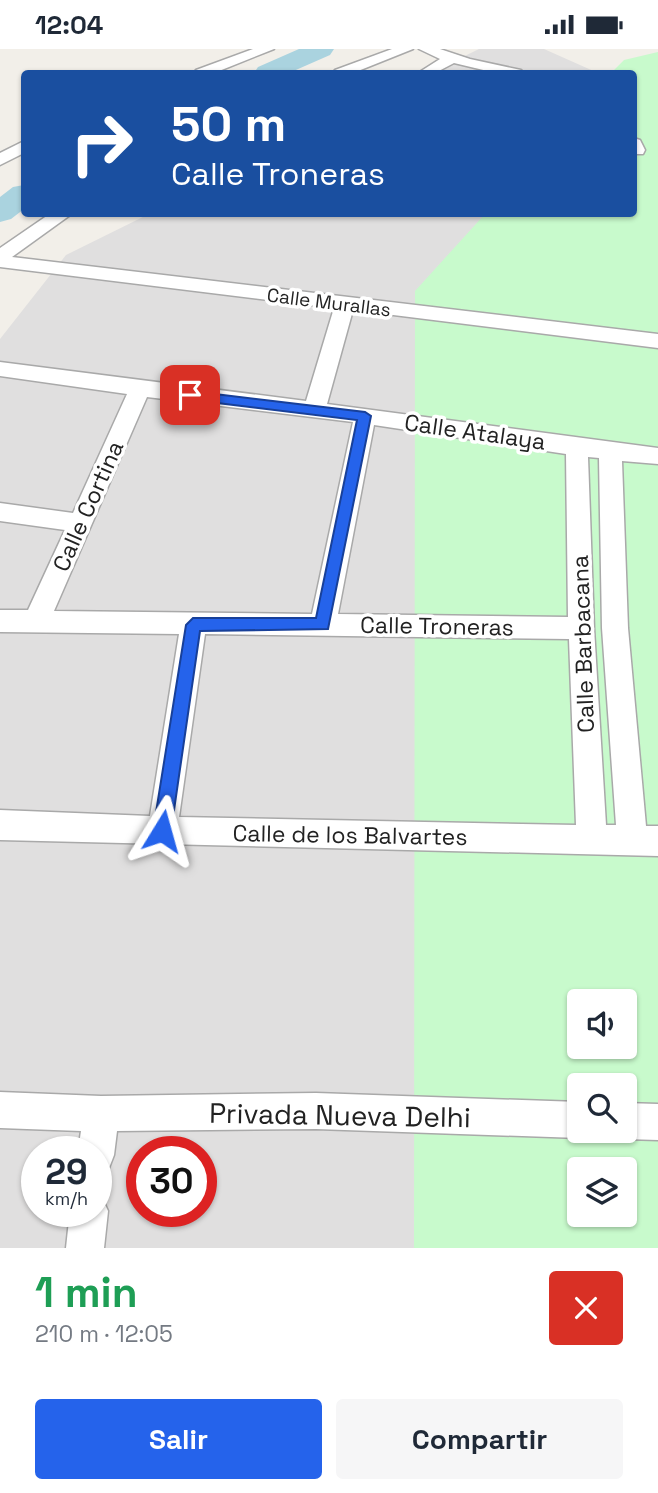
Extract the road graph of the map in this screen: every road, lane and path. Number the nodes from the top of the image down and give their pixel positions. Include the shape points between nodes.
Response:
1 (267, 49) edge
2 (406, 49) edge
3 (426, 49) edge
4 (451, 59) junction
5 (363, 66) junction
6 (209, 70) edge
7 (350, 70) edge
8 (380, 70) edge
9 (431, 70) edge
10 (502, 70) edge
11 (21, 148) edge
12 (0, 160) edge
13 (58, 217) edge
14 (0, 259) edge
15 (345, 304) junction
16 (658, 341) edge
17 (0, 369) edge
18 (141, 390) junction
19 (314, 410) junction
20 (365, 416) junction
21 (577, 447) junction
22 (610, 452) junction
23 (658, 456) edge
24 (0, 512) edge
25 (80, 523) junction
26 (0, 621) edge
27 (36, 622) junction
28 (323, 624) junction
29 (193, 625) junction
30 (581, 628) junction
31 (0, 825) edge
32 (162, 831) junction
33 (592, 840) junction
34 (645, 841) edge
35 (0, 1111) edge
36 (101, 1114) junction
37 (567, 1120) edge
38 (637, 1121) edge
39 (658, 1122) edge
40 (98, 1136) edge
41 (87, 1227) edge
42 (85, 1248) edge

1 - 6 street
2 - 5 street
3 - 4 street
4 - 9 street
4 - 10 street
5 - 7 street
5 - 8 street
11 - 12 street
13 - 14 street
14 - 15 street, Calle Murallas
15 - 16 street, Calle Murallas
15 - 19 street
17 - 18 street, Calle Atalaya
18 - 19 street, Calle Atalaya
18 - 25 street, Calle Cortina
19 - 20 street, Calle Atalaya
20 - 21 street, Calle Atalaya
20 - 28 street
21 - 22 street, Calle Atalaya
21 - 30 street, Calle Barbacana
22 - 23 street, Calle Atalaya
22 - 34 street, Calle Barbacana via 615,628
24 - 25 street
25 - 27 street, Calle Cortina
26 - 27 street, Calle Troneras
27 - 29 street, Calle Troneras
28 - 29 street, Calle Troneras
28 - 30 street, Calle Troneras
29 - 32 street
30 - 33 street, Calle Barbacana
31 - 32 street, Calle de los Balvartes
32 - 33 street, Calle de los Balvartes
33 - 34 street, Calle de los Balvartes
35 - 36 street, Privada Nueva Delhi
36 - 37 street, Privada Nueva Delhi via 316,1111
36 - 40 street
38 - 39 street
41 - 42 street

